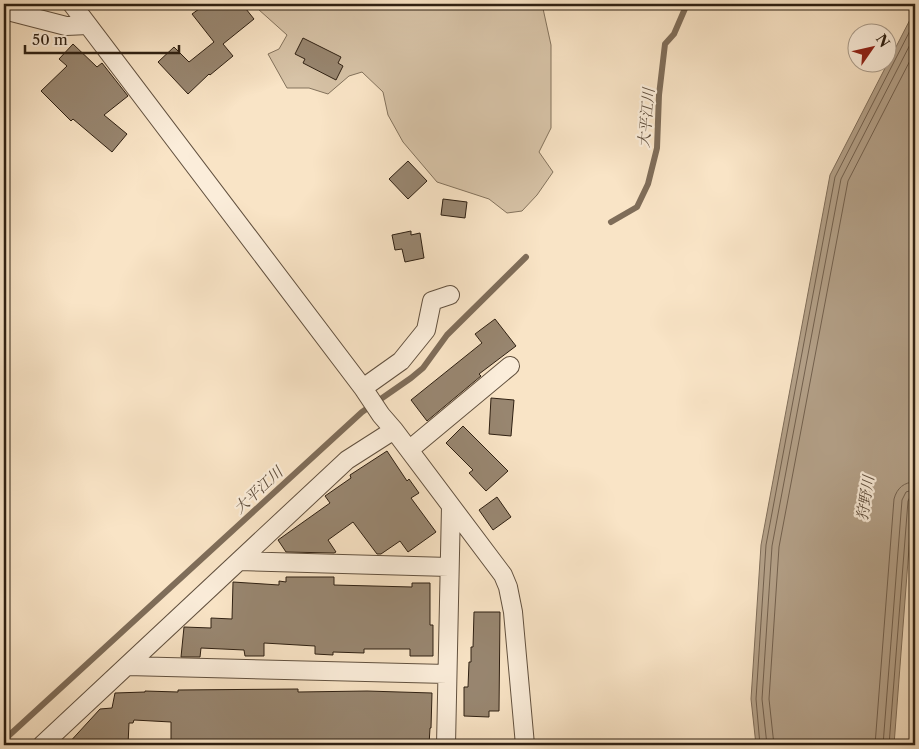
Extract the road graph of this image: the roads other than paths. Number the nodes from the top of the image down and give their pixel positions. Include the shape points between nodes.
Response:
1 (72, 4) edge
2 (4, 10) edge
3 (88, 25) junction
4 (450, 296) dead end
5 (510, 366) dead end
6 (364, 390) junction
7 (394, 430) junction
8 (409, 450) junction
9 (451, 506) junction
10 (239, 561) junction
11 (449, 567) junction
12 (127, 666) junction
13 (447, 674) junction
14 (57, 738) edge
15 (42, 745) edge
16 (446, 745) edge
17 (525, 745) edge

1 - 3 street
2 - 3 street via 66,26
3 - 6 street
4 - 6 street via 432,301 426,330 401,361
5 - 8 street
6 - 7 street
7 - 8 street
7 - 10 street via 347,460
8 - 9 street
9 - 11 street
9 - 17 street via 503,575 508,587
10 - 11 street
10 - 12 street
11 - 13 street
12 - 13 street
12 - 14 street
13 - 16 street
14 - 15 street

